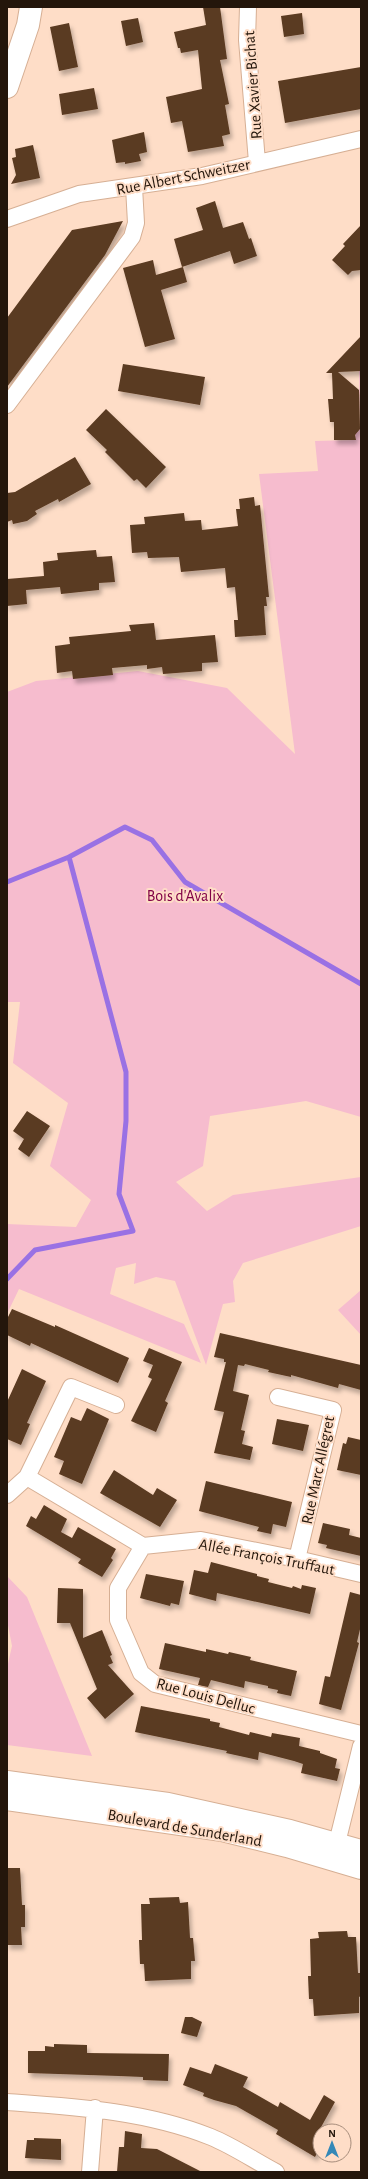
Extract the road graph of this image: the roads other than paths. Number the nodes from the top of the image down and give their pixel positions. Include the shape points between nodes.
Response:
1 (31, 7) edge
2 (248, 7) edge
3 (7, 87) edge
4 (361, 139) edge
5 (257, 162) junction
6 (134, 188) junction
7 (7, 219) edge
8 (7, 405) edge
9 (278, 1397) dead end
10 (116, 1405) dead end
11 (27, 1477) junction
12 (7, 1495) edge
13 (143, 1546) junction
14 (297, 1559) junction
15 (361, 1574) edge
16 (361, 1734) edge
17 (361, 1746) edge
18 (7, 1782) edge
19 (7, 1799) edge
20 (337, 1843) junction
21 (361, 1851) edge
22 (361, 1868) edge
23 (7, 2102) edge
24 (95, 2108) junction
25 (90, 2172) edge
26 (276, 2172) edge

1 - 3 main road via 28,25
2 - 5 street, Rue Xavier Bichat via 247,40
4 - 5 street, Rue Albert Schweitzer
5 - 6 street, Rue Albert Schweitzer via 202,176
6 - 7 street, Rue Albert Schweitzer via 79,194
6 - 8 street via 136,223 132,237
9 - 14 street, Rue Marc Allégret via 333,1410
10 - 11 street via 71,1387
11 - 12 street
11 - 13 street
13 - 14 street, Allée François Truffaut via 201,1540
13 - 16 street, Rue Louis Delluc via 118,1588 118,1620 141,1673 155,1684
14 - 15 street, Allée François Truffaut
17 - 20 street
18 - 20 main road, Boulevard de Sunderland via 168,1804
19 - 22 main road, Boulevard de Sunderland via 222,1830
20 - 21 main road, Boulevard de Sunderland
23 - 24 street
24 - 25 street
24 - 26 street via 156,2119 212,2138

